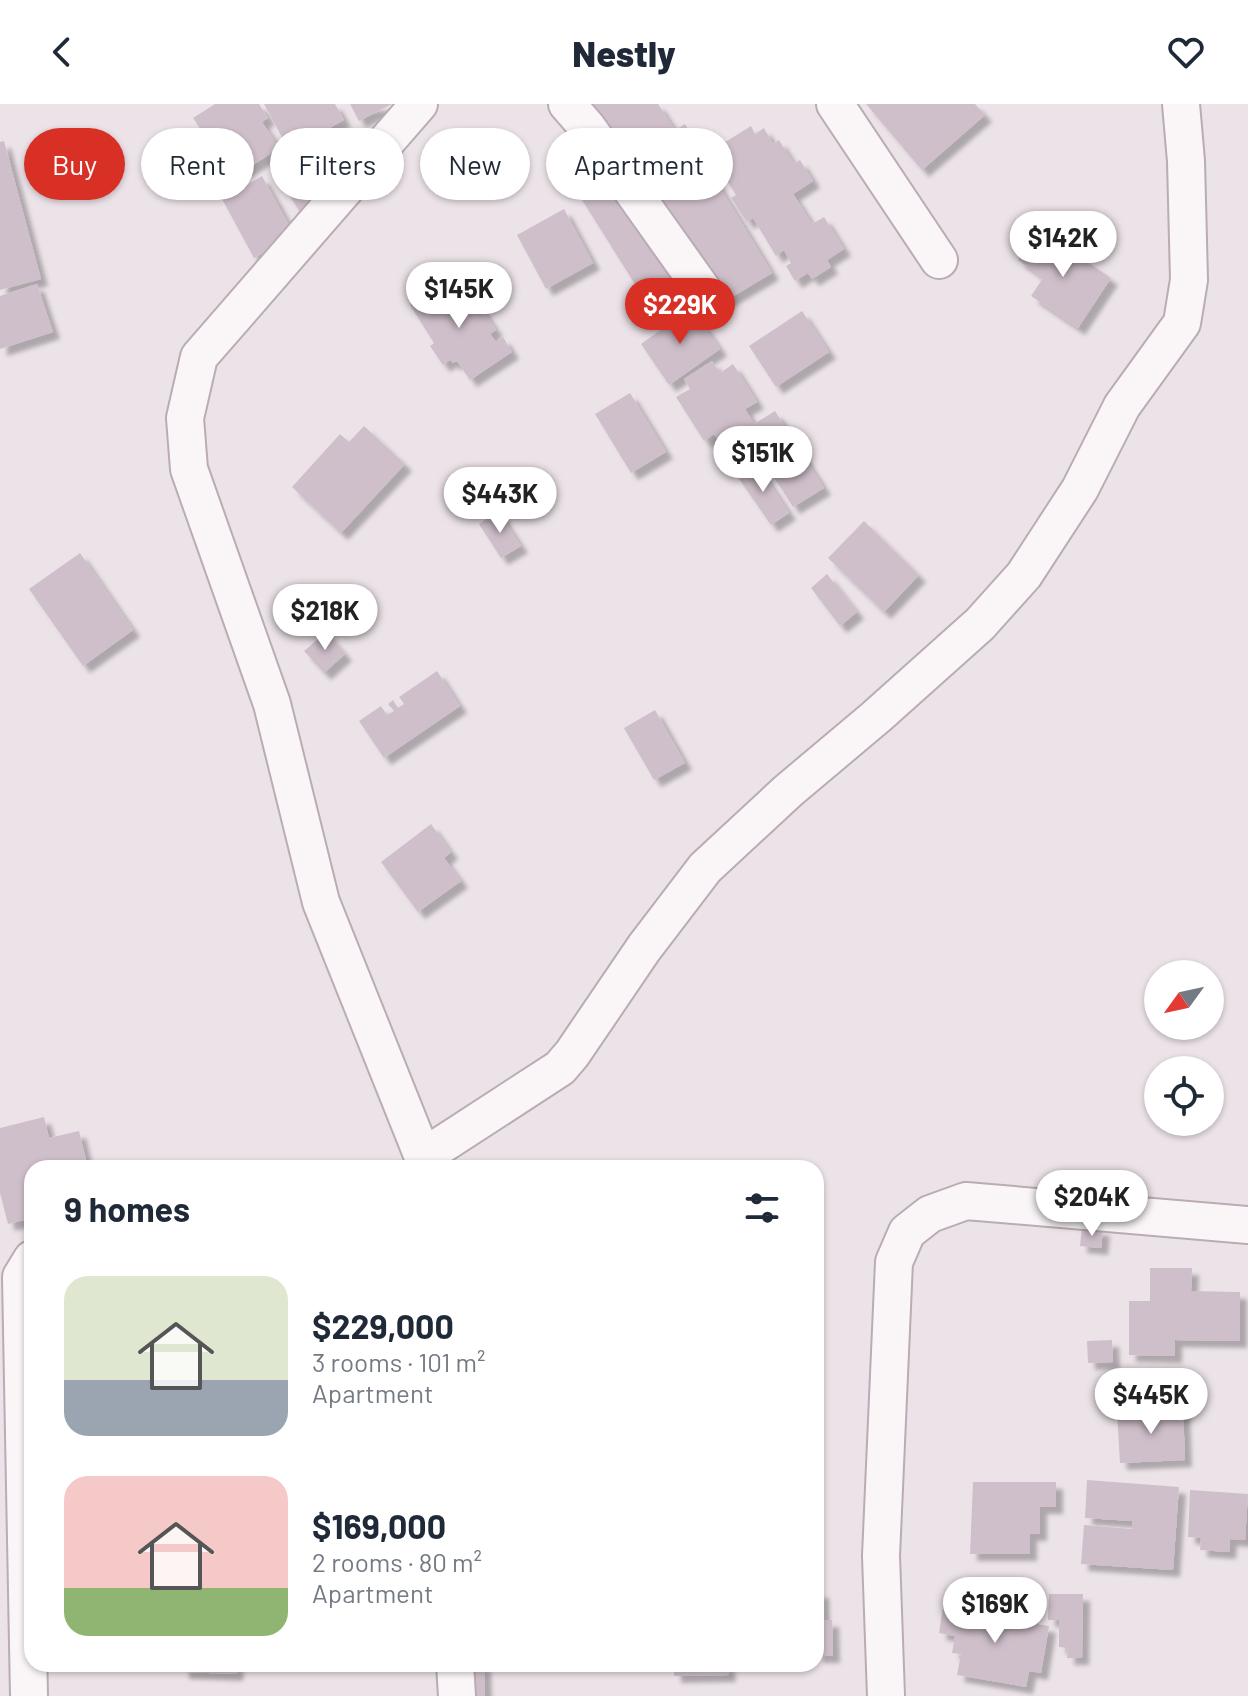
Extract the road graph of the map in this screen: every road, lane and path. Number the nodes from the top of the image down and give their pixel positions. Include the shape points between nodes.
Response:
1 (419, 104) edge
2 (567, 104) edge
3 (835, 104) edge
4 (1181, 104) edge
5 (939, 260) dead end
6 (712, 303) dead end
7 (422, 1160) edge
8 (427, 1160) edge
9 (1248, 1225) edge
10 (24, 1272) edge
11 (24, 1434) edge
12 (29, 1672) edge
13 (456, 1672) edge
14 (29, 1696) edge
15 (457, 1696) edge
16 (886, 1696) edge

1 - 7 street via 199,357 185,418 189,469 272,704 321,902
2 - 6 street
3 - 5 street
4 - 8 street via 1189,280 1182,323 1122,406 1080,489 1024,575 980,624 705,868 560,1068
9 - 16 street via 966,1201 930,1214 907,1232 894,1262 881,1556
10 - 11 street
12 - 14 street
13 - 15 street

